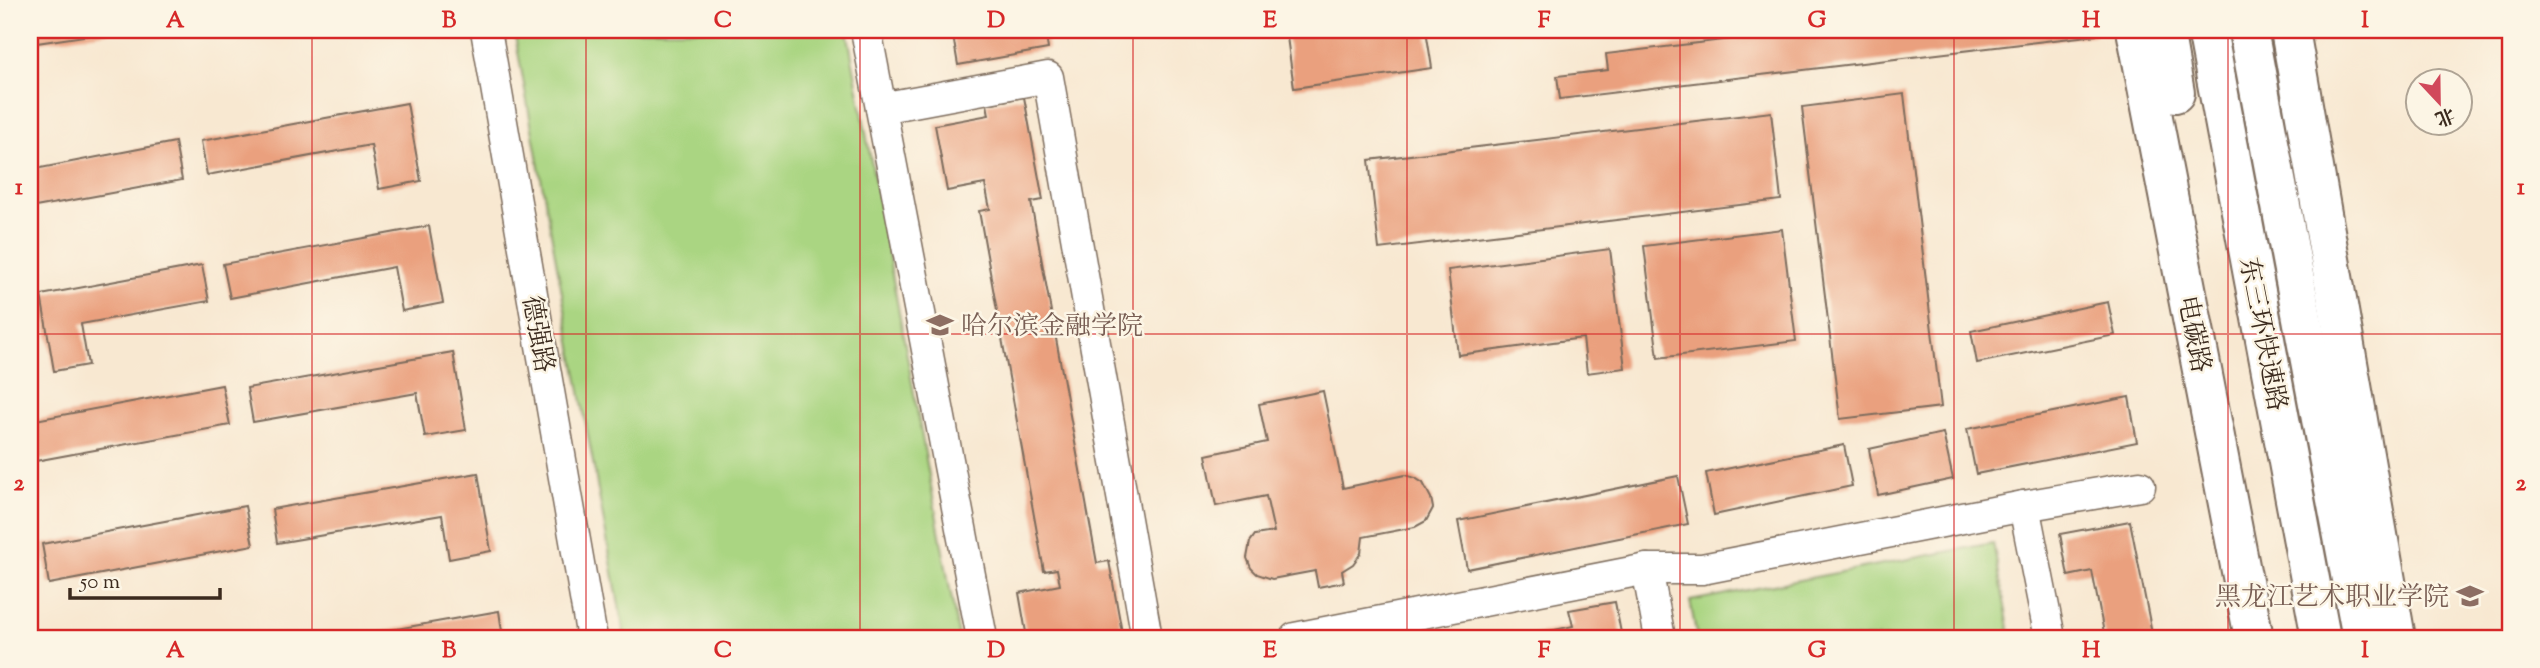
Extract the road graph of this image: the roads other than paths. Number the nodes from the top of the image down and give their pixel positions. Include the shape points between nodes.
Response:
1 (471, 30) edge
2 (486, 30) edge
3 (866, 30) edge
4 (2136, 30) edge
5 (2164, 30) edge
6 (2207, 30) edge
7 (2248, 30) edge
8 (2269, 30) edge
9 (2290, 30) edge
10 (881, 108) junction
11 (2140, 486) dead end
12 (2024, 506) junction
13 (1647, 569) junction
14 (2386, 583) junction
15 (578, 638) edge
16 (592, 638) edge
17 (982, 638) edge
18 (1147, 638) edge
19 (1295, 638) edge
20 (1660, 638) edge
21 (2050, 638) edge
22 (2254, 638) edge
23 (2276, 638) edge
24 (2321, 638) edge
25 (2362, 638) edge
26 (2396, 638) edge

1 - 15 street, 德强路
2 - 16 street, 德强路
3 - 10 street
4 - 22 highway, 电碳路
5 - 23 highway
6 - 24 highway, 东三环快速路
7 - 25 highway, 东三环快速路
8 - 14 highway via 2349,448
9 - 14 highway
10 - 17 street
10 - 18 street via 1048,78
11 - 12 street
12 - 13 street via 1702,569
12 - 21 street
13 - 19 street
13 - 20 street
14 - 26 highway

